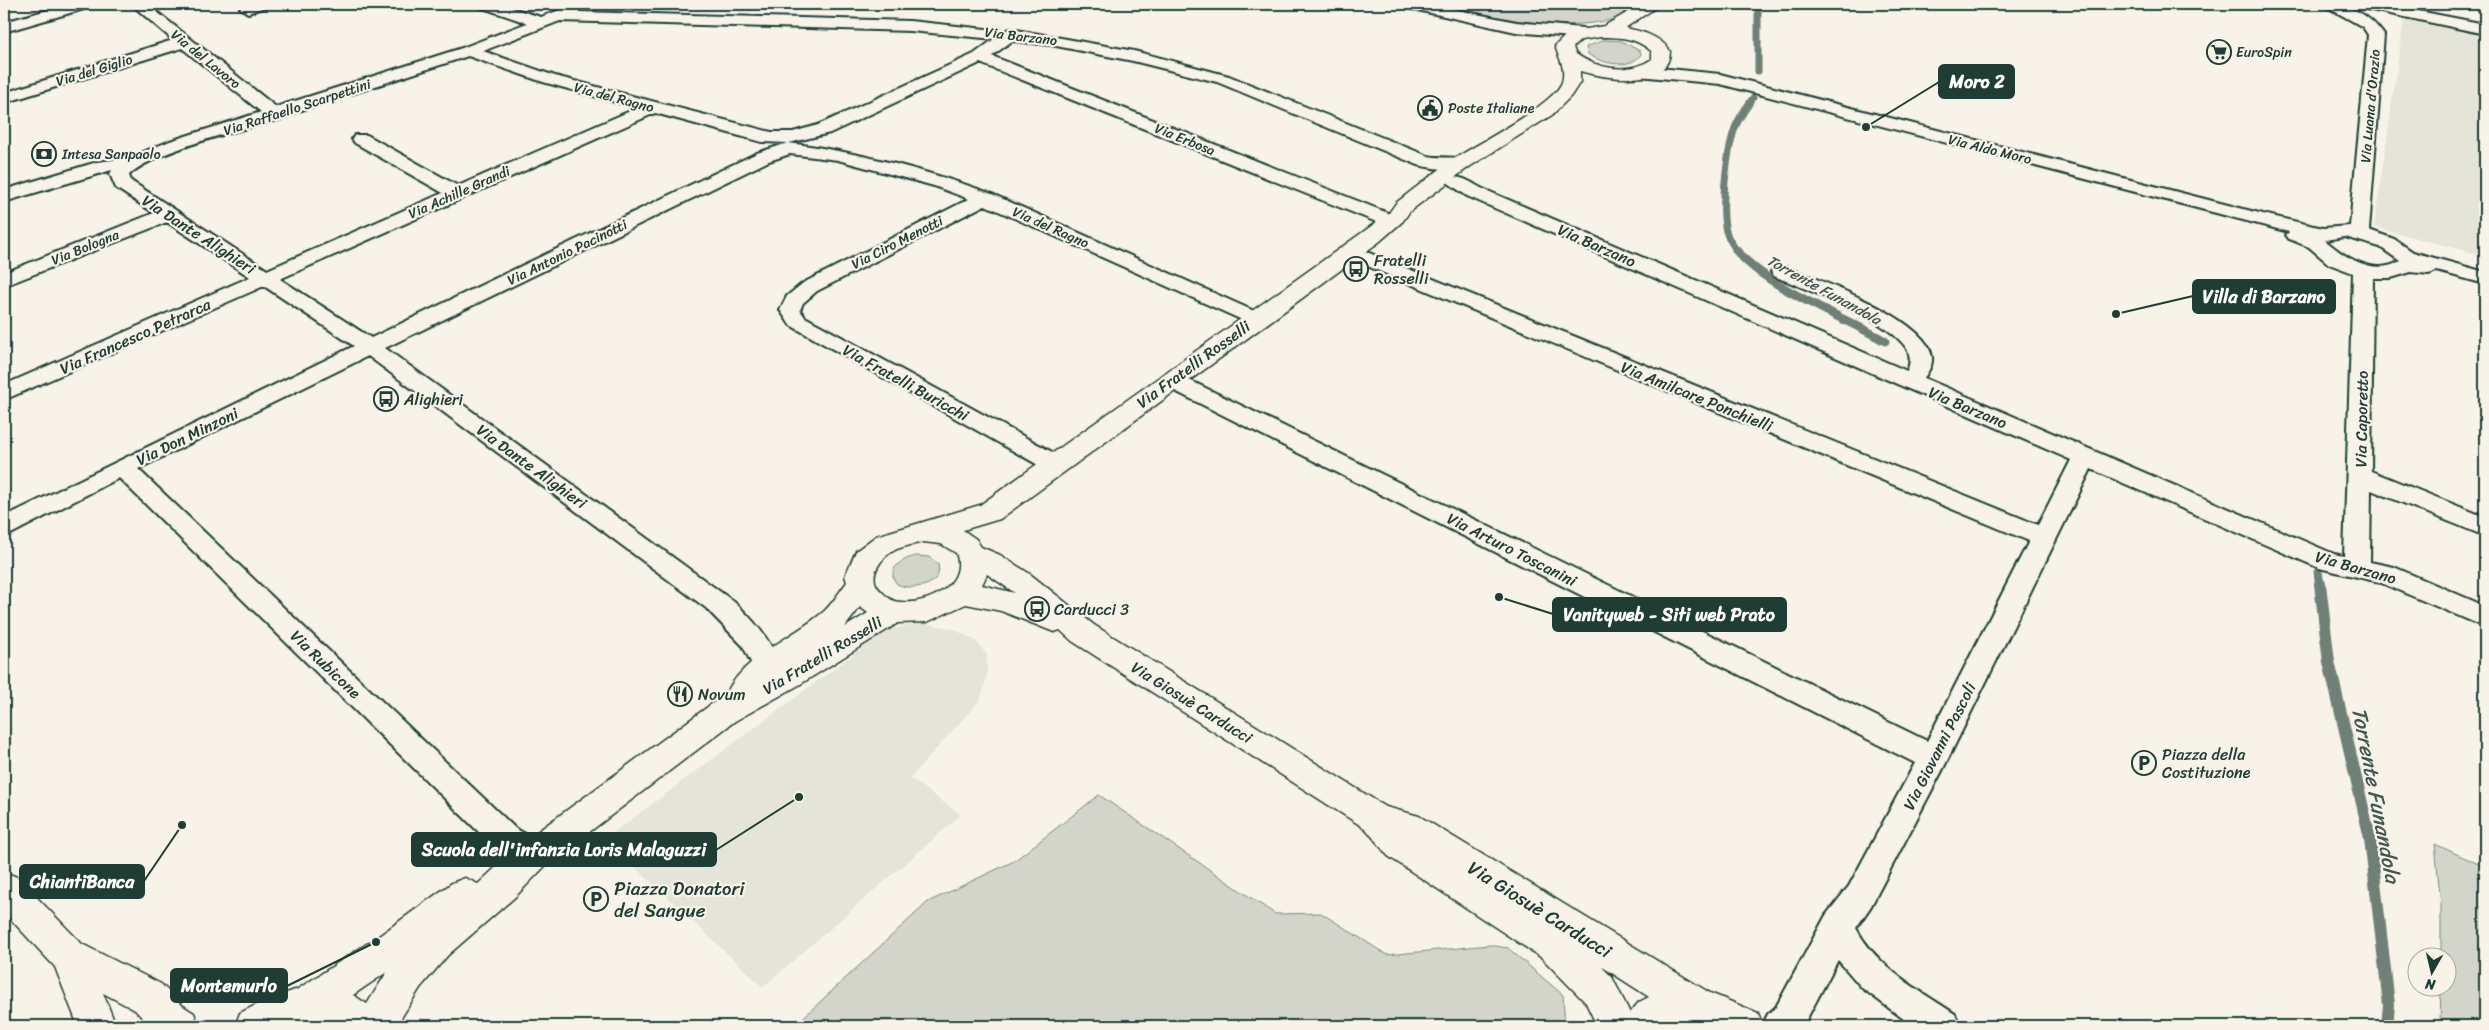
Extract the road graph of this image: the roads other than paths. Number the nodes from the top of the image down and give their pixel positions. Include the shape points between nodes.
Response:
1 (86, 4) edge
2 (138, 4) edge
3 (484, 4) edge
4 (586, 4) edge
5 (1408, 4) edge
6 (1653, 4) edge
7 (2332, 4) edge
8 (2362, 4) edge
9 (559, 16) junction
10 (543, 23) junction
11 (4, 27) edge
12 (1516, 27) junction
13 (2485, 29) edge
14 (1608, 31) junction
15 (1583, 33) junction
16 (1011, 34) junction
17 (1646, 40) junction
18 (184, 42) junction
19 (1661, 50) junction
20 (468, 51) junction
21 (1568, 55) junction
22 (980, 57) junction
23 (1631, 72) junction
24 (1720, 79) junction
25 (1562, 96) junction
26 (4, 98) edge
27 (652, 108) junction
28 (275, 114) junction
29 (824, 129) junction
30 (762, 137) junction
31 (362, 140) dead end
32 (839, 155) junction
33 (762, 157) junction
34 (131, 163) junction
35 (1459, 173) junction
36 (456, 193) junction
37 (4, 196) edge
38 (985, 198) junction
39 (167, 215) junction
40 (1394, 219) junction
41 (2359, 233) junction
42 (2321, 239) junction
43 (1350, 252) junction
44 (2406, 261) junction
45 (2363, 270) junction
46 (1781, 272) dead end
47 (2478, 276) edge
48 (267, 278) junction
49 (4, 280) edge
50 (810, 287) joint
51 (1256, 319) junction
52 (371, 348) junction
53 (1171, 380) junction
54 (1909, 382) junction
55 (4, 394) edge
56 (2084, 458) junction
57 (1055, 464) junction
58 (122, 467) junction
59 (2360, 476) junction
60 (990, 512) junction
61 (4, 527) edge
62 (2485, 527) edge
63 (927, 532) junction
64 (2045, 538) junction
65 (971, 553) junction
66 (2357, 568) junction
67 (859, 587) junction
68 (961, 592) junction
69 (893, 612) junction
70 (2485, 617) edge
71 (1083, 633) junction
72 (767, 667) junction
73 (724, 712) junction
74 (1933, 758) junction
75 (1378, 819) junction
76 (534, 854) junction
77 (4, 888) edge
78 (1838, 926) junction
79 (69, 956) junction
80 (305, 1006) junction
81 (1699, 1007) junction
82 (97, 1026) edge
83 (180, 1026) edge
84 (254, 1026) edge
85 (361, 1026) edge
86 (375, 1026) edge
87 (1616, 1026) edge
88 (1643, 1026) edge
89 (1744, 1026) edge
90 (1780, 1026) edge
91 (1943, 1026) edge

1 - 11 street
2 - 18 street, Via del Lavoro
3 - 10 street
4 - 9 street, Via Raffaello Scarpettini
5 - 12 street
6 - 14 street
6 - 17 street via 1654,14
7 - 41 street, Via Luana d'Orazio via 2368,24 2376,35
8 - 13 street
9 - 10 street, Via Raffaello Scarpettini
9 - 16 street, Via Barzano via 910,26
10 - 20 street, Via Raffaello Scarpettini
12 - 15 street
12 - 21 street
14 - 15 street
14 - 17 street
15 - 21 street via 1567,41
16 - 22 street
16 - 35 street, Via Barzano via 1090,46 1206,74
17 - 19 street
18 - 26 street, Via del Giglio
18 - 28 street, Via del Lavoro
19 - 23 street, Via Fratelli Rosselli via 1659,63
19 - 24 street, Via Aldo Moro
20 - 27 street, Via del Ragno via 549,79
20 - 28 street, Via Raffaello Scarpettini
21 - 23 street via 1594,69
21 - 25 street via 1571,82
22 - 29 street
22 - 40 street, Via Erbosa
23 - 24 street, Via Aldo Moro
23 - 25 street, Via Fratelli Rosselli
24 - 42 street, Via Aldo Moro via 2260,219
25 - 35 street, Via Fratelli Rosselli via 1509,135 1481,164
27 - 30 street, Via del Ragno
27 - 36 street, Via Achille Grandi
28 - 34 street, Via Raffaello Scarpettini via 176,145
29 - 30 street, Via del Ragno via 787,139
29 - 32 street via 812,138
30 - 33 street via 776,148
31 - 36 street
32 - 33 street, Via Antonio Pacinotti via 788,148
32 - 38 street, Via del Ragno via 940,182
33 - 52 street, Via Antonio Pacinotti
34 - 37 street, Via Raffaello Scarpettini via 103,166
34 - 39 street, Via Dante Alighieri via 119,174 123,184
35 - 40 street, Via Fratelli Rosselli via 1416,212
35 - 54 street, Via Barzano via 1474,192
36 - 48 street, Via Achille Grandi
38 - 50 street, Via Ciro Menotti
38 - 51 street, Via del Ragno
39 - 48 street, Via Dante Alighieri
39 - 49 street, Via Bologna
40 - 43 street, Via Fratelli Rosselli
41 - 42 street, Via Aldo Moro via 2338,231
41 - 44 street, Via Aldo Moro via 2388,243
42 - 45 street, Via Aldo Moro via 2329,256
43 - 51 street, Via Fratelli Rosselli
43 - 64 street, Via Amilcare Ponchielli
44 - 45 street, Via Aldo Moro via 2399,271
44 - 47 street, Via Aldo Moro
45 - 59 street, Via Caporetto
46 - 54 street via 1872,312 1915,344 1921,355 1919,370
48 - 52 street, Via Dante Alighieri
48 - 55 street, Via Francesco Petrarca
50 - 57 street, Via Fratelli Buricchi via 791,304 790,310 797,321
51 - 53 street, Via Fratelli Rosselli
52 - 58 street, Via Don Minzoni
52 - 72 street, Via Dante Alighieri via 715,601 758,644
53 - 57 street, Via Fratelli Rosselli
53 - 74 street, Via Arturo Toscanini
54 - 56 street, Via Barzano
56 - 64 street, Via Giovanni Pascoli
56 - 66 street, Via Barzano via 2328,562
57 - 60 street, Via Fratelli Rosselli
58 - 61 street, Via Don Minzoni
58 - 76 street, Via Rubicone via 505,838
59 - 62 street
59 - 66 street, Via Caporetto
60 - 63 street, Via Fratelli Rosselli
60 - 65 street, Via Fratelli Rosselli via 971,539
63 - 65 street via 954,537
63 - 67 street via 904,535 873,550 859,574
64 - 74 street, Via Giovanni Pascoli
65 - 68 street via 975,567 971,580
65 - 71 street, Via Giosuè Carducci via 1020,582
66 - 70 street, Via Barzano via 2385,574
67 - 69 street via 866,598 878,607
67 - 72 street, Via Fratelli Rosselli via 834,620
68 - 69 street via 930,610
68 - 71 street, Via Giosuè Carducci via 1007,601
69 - 73 street, Via Fratelli Rosselli
71 - 75 street, Via Giosuè Carducci
72 - 73 street, Via Fratelli Rosselli
73 - 76 street, Via Fratelli Rosselli
74 - 78 street, Via Giovanni Pascoli via 1860,896
75 - 81 street, Via Giosuè Carducci via 1407,826
75 - 87 street, Via Giosuè Carducci via 1400,845 1555,946 1599,990
76 - 80 street, Via Fratelli Rosselli via 506,863 392,948
76 - 86 street, Via Fratelli Rosselli via 518,874 427,951 399,983
77 - 79 street
78 - 90 street, Via Giovanni Pascoli via 1788,1019
78 - 91 street via 1855,957 1870,972 1886,987
79 - 82 street
79 - 83 street via 148,997
80 - 84 street via 282,1012
80 - 85 street via 329,1005 347,1012
81 - 88 street via 1679,1007 1660,1012
81 - 89 street

